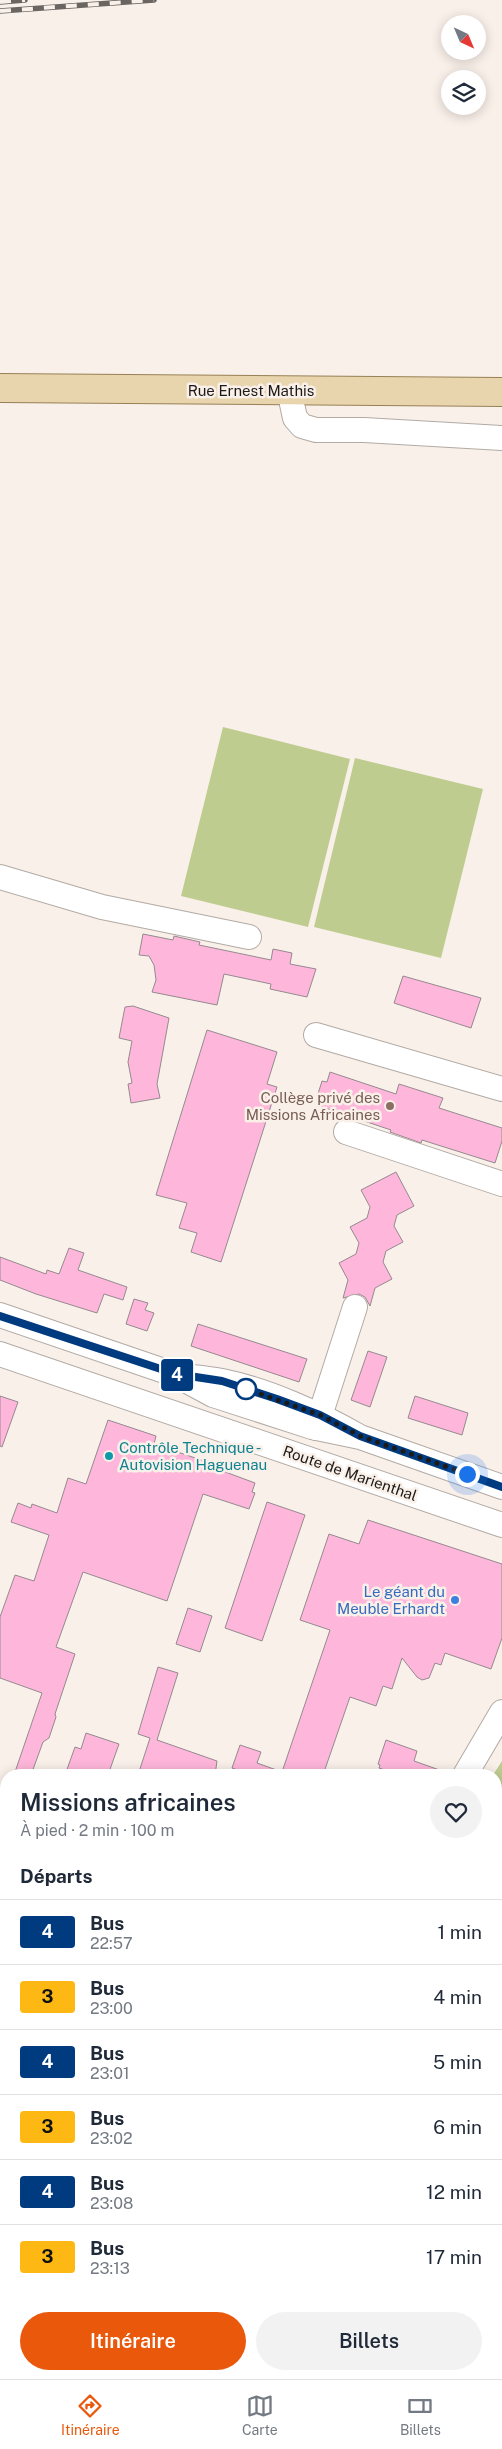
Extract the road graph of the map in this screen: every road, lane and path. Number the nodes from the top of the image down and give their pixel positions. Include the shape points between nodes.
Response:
1 (0, 388) edge
2 (289, 390) junction
3 (502, 392) edge
4 (502, 438) edge
5 (0, 877) edge
6 (249, 937) dead end
7 (316, 1035) dead end
8 (502, 1089) edge
9 (346, 1132) dead end
10 (502, 1184) edge
11 (355, 1308) dead end
12 (0, 1316) edge
13 (0, 1354) edge
14 (318, 1421) junction
15 (502, 1487) edge
16 (502, 1525) edge
17 (502, 1712) edge
18 (469, 1769) edge

1 - 2 main road, Rue Ernest Mathis
2 - 3 main road, Rue Ernest Mathis
2 - 4 street via 295,418 302,426 316,430
5 - 6 street via 102,907
7 - 8 street
9 - 10 street
11 - 14 street
12 - 14 street via 176,1374 222,1381
13 - 16 street, Route de Marienthal
14 - 15 street
17 - 18 street

